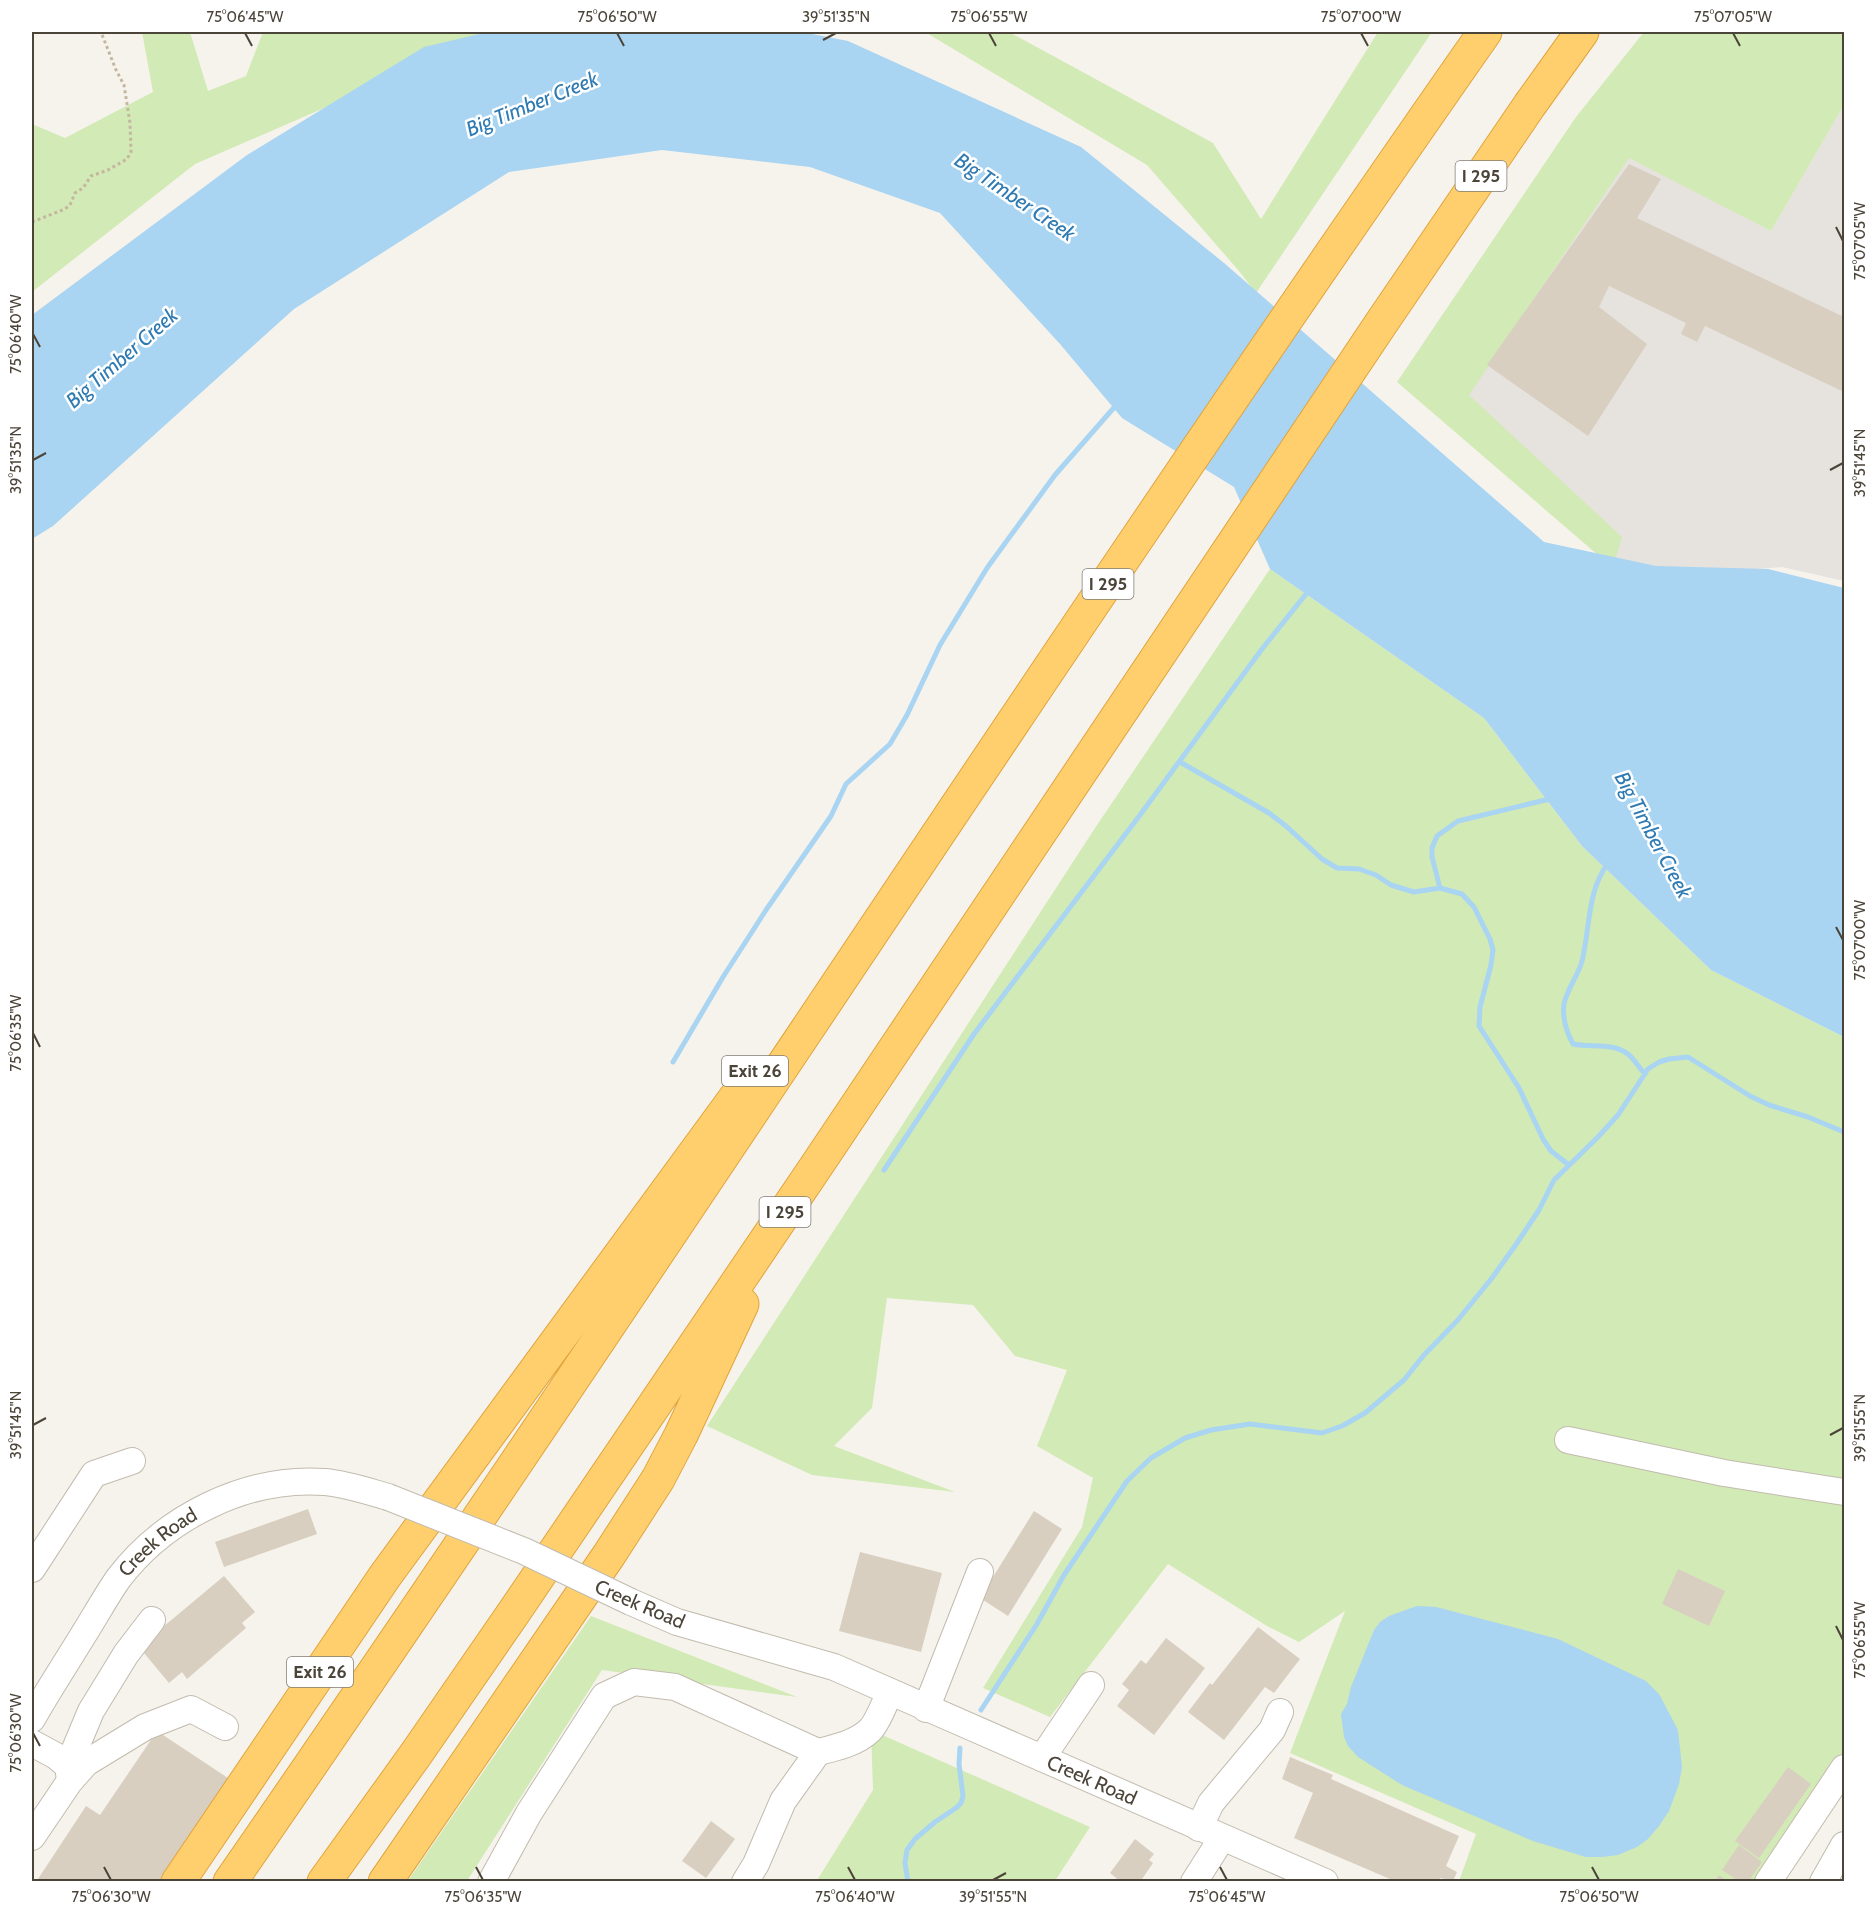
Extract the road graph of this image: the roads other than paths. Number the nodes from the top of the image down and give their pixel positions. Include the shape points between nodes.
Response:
1 (1485, 32) edge
2 (1582, 32) edge
3 (1045, 676) junction
4 (815, 1168) junction
5 (1568, 1440) dead end
6 (132, 1461) dead end
7 (1845, 1492) edge
8 (32, 1569) edge
9 (980, 1572) dead end
10 (152, 1620) dead end
11 (1091, 1685) dead end
12 (890, 1692) junction
13 (926, 1709) junction
14 (1280, 1712) dead end
15 (32, 1719) edge
16 (225, 1727) dead end
17 (32, 1743) edge
18 (818, 1752) junction
19 (1042, 1758) junction
20 (1845, 1768) edge
21 (69, 1773) junction
22 (1211, 1833) junction
23 (32, 1837) edge
24 (1845, 1845) edge
25 (178, 1881) edge
26 (230, 1881) edge
27 (324, 1881) edge
28 (385, 1881) edge
29 (491, 1881) edge
30 (745, 1881) edge
31 (1194, 1881) edge
32 (1325, 1881) edge
33 (1768, 1881) edge
34 (1823, 1881) edge

1 - 3 highway, I 295 via 1314,276
2 - 4 highway, I 295 via 1382,322
3 - 25 highway, Exit 26 via 385,1576
3 - 26 highway, I 295
4 - 27 highway, I 295 via 505,1624
4 - 28 highway via 738,1312 658,1479
5 - 7 street via 1724,1473
6 - 8 street via 94,1474
9 - 13 street
10 - 21 street via 91,1711
11 - 19 street
12 - 13 street, Creek Road
12 - 15 street, Creek Road, bridge via 834,1667 677,1622 516,1548 388,1497 343,1484 286,1483 254,1488 208,1507 178,1524 145,1551 119,1579
12 - 18 street via 871,1730 854,1741
13 - 19 street, Creek Road
14 - 22 street via 1272,1730 1211,1803
16 - 21 street via 191,1709 145,1727
17 - 21 street via 56,1756
18 - 29 street via 675,1687 634,1682 604,1696 529,1813
18 - 30 street via 783,1801
19 - 22 street, Creek Road
20 - 33 street
21 - 23 street
22 - 31 street
22 - 32 street, Creek Road
24 - 34 street

